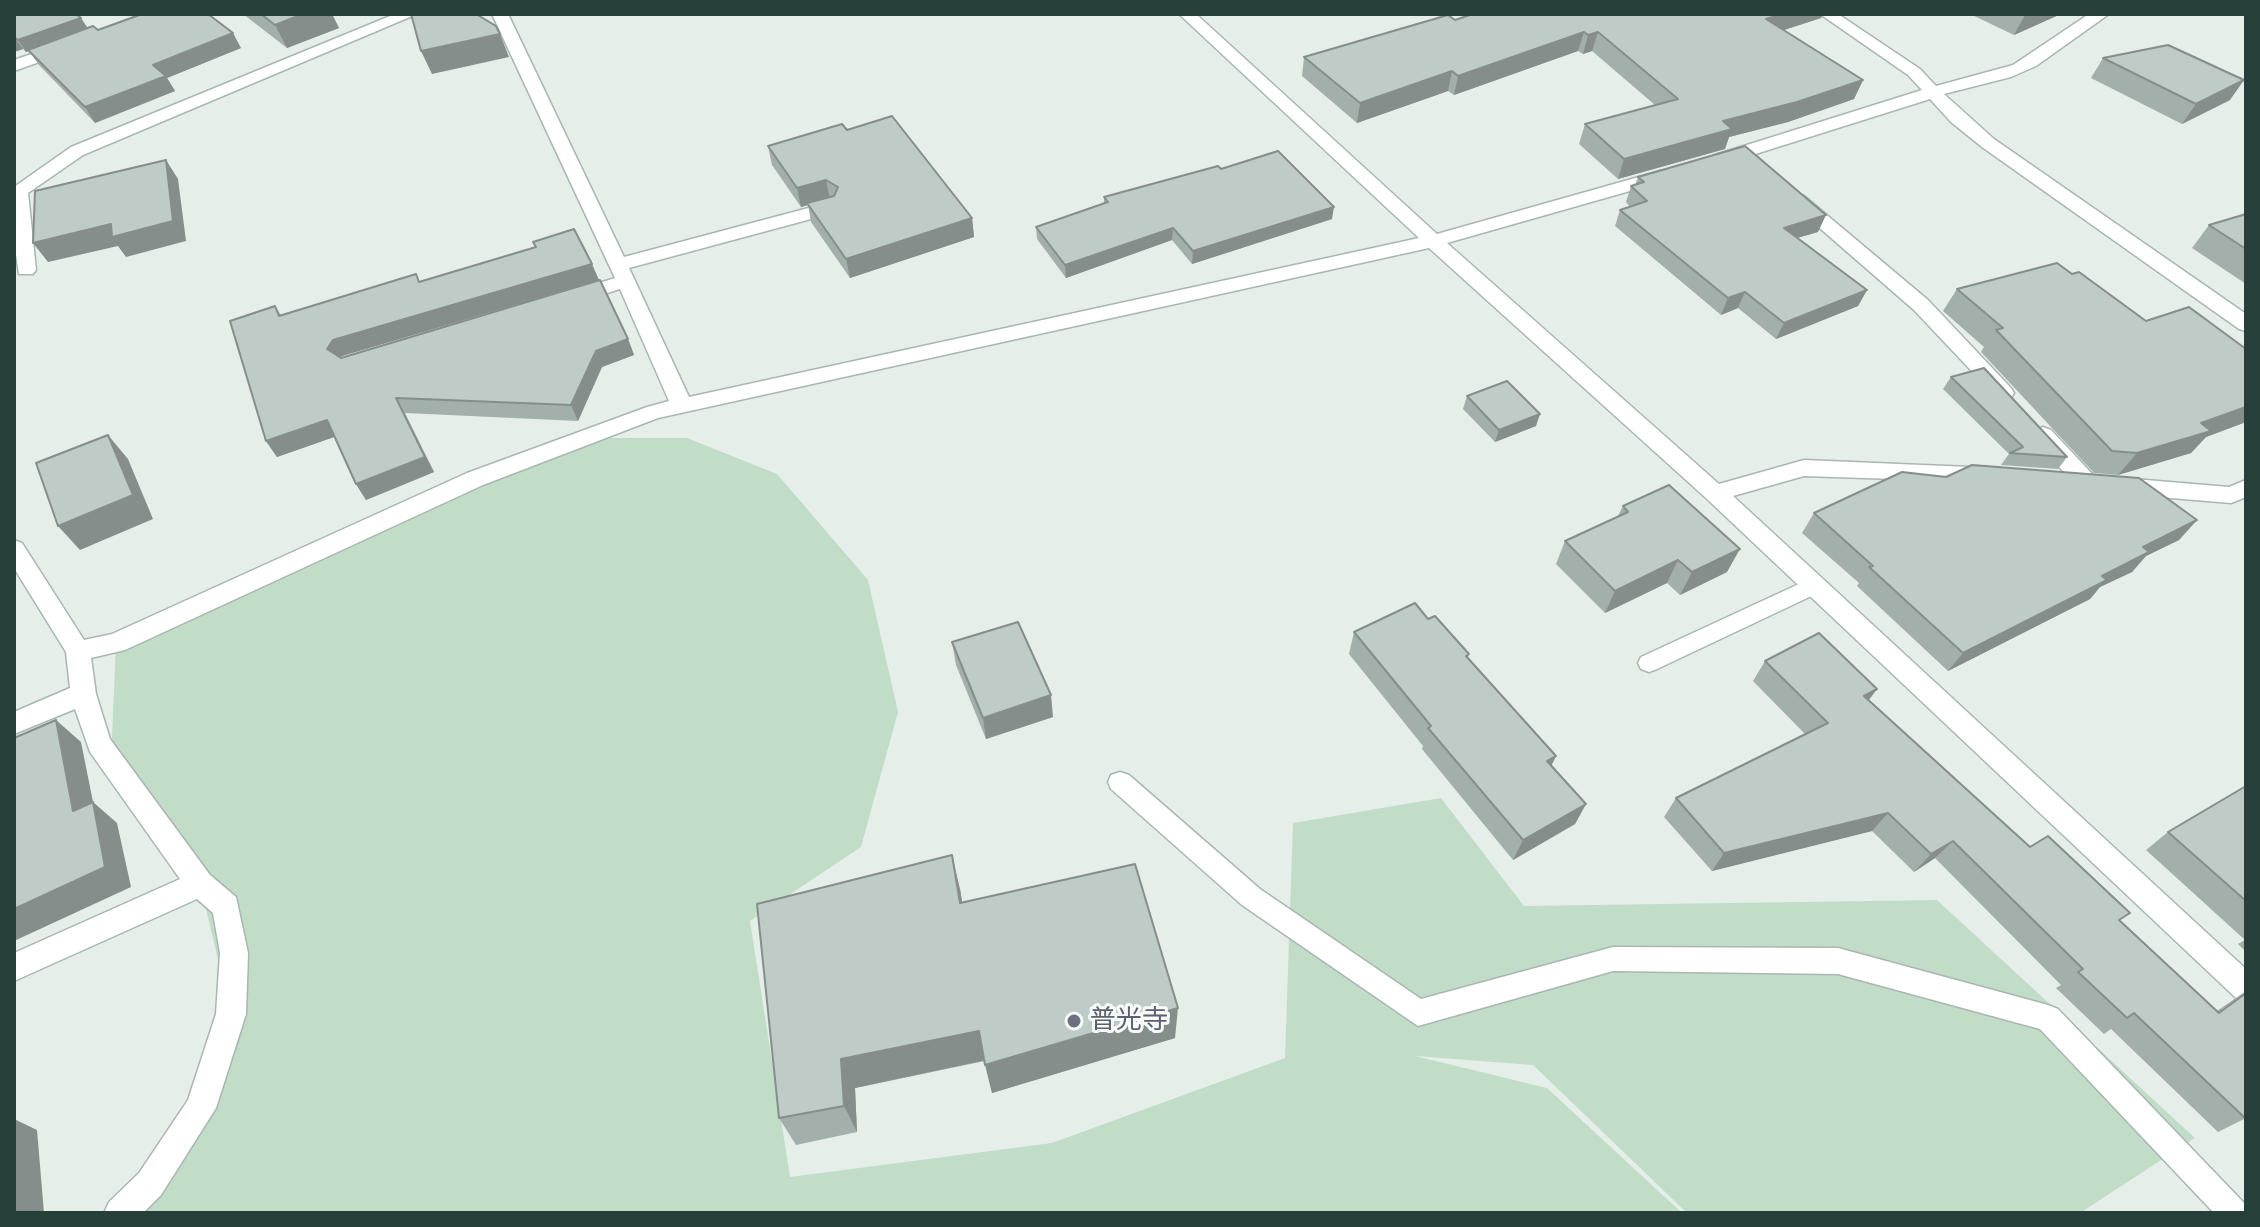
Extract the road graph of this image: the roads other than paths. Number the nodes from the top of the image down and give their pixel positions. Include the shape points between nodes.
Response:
1 (409, 14) edge
2 (500, 14) edge
3 (1187, 14) edge
4 (1828, 14) edge
5 (2101, 14) edge
6 (85, 40) edge
7 (14, 66) edge
8 (1929, 91) junction
9 (1779, 183) edge
10 (16, 193) edge
11 (831, 208) edge
12 (1433, 241) junction
13 (26, 270) dead end
14 (622, 273) junction
15 (549, 304) edge
16 (2246, 324) edge
17 (682, 406) junction
18 (2008, 476) edge
19 (2056, 480) edge
20 (2087, 483) junction
21 (2246, 488) edge
22 (1715, 493) junction
23 (14, 549) edge
24 (1814, 585) junction
25 (78, 651) junction
26 (1649, 663) dead end
27 (83, 694) junction
28 (14, 723) edge
29 (1120, 782) dead end
30 (200, 884) junction
31 (14, 967) edge
32 (2246, 988) edge
33 (120, 1213) edge
34 (2234, 1213) edge

1 - 10 street via 77,151
2 - 14 street
3 - 12 street
4 - 8 street via 1914,72
5 - 8 street via 2018,69
6 - 7 street
8 - 12 street via 1749,158 1692,167
8 - 16 street via 1988,143
9 - 20 street via 1921,305
10 - 13 street
11 - 14 street
12 - 17 street
12 - 22 street
14 - 15 street
14 - 17 street
17 - 25 street via 475,479 116,643
18 - 22 street via 1804,468
19 - 20 street
20 - 21 street via 2231,495
22 - 24 street
23 - 25 street
24 - 26 lane
24 - 32 street
25 - 27 street
27 - 28 street
27 - 30 street via 99,744
29 - 34 lane via 1251,897 1418,1013 1613,959 1838,961 2048,1018
30 - 31 street
30 - 33 street via 226,906 234,953 231,1014 201,1108 150,1184

